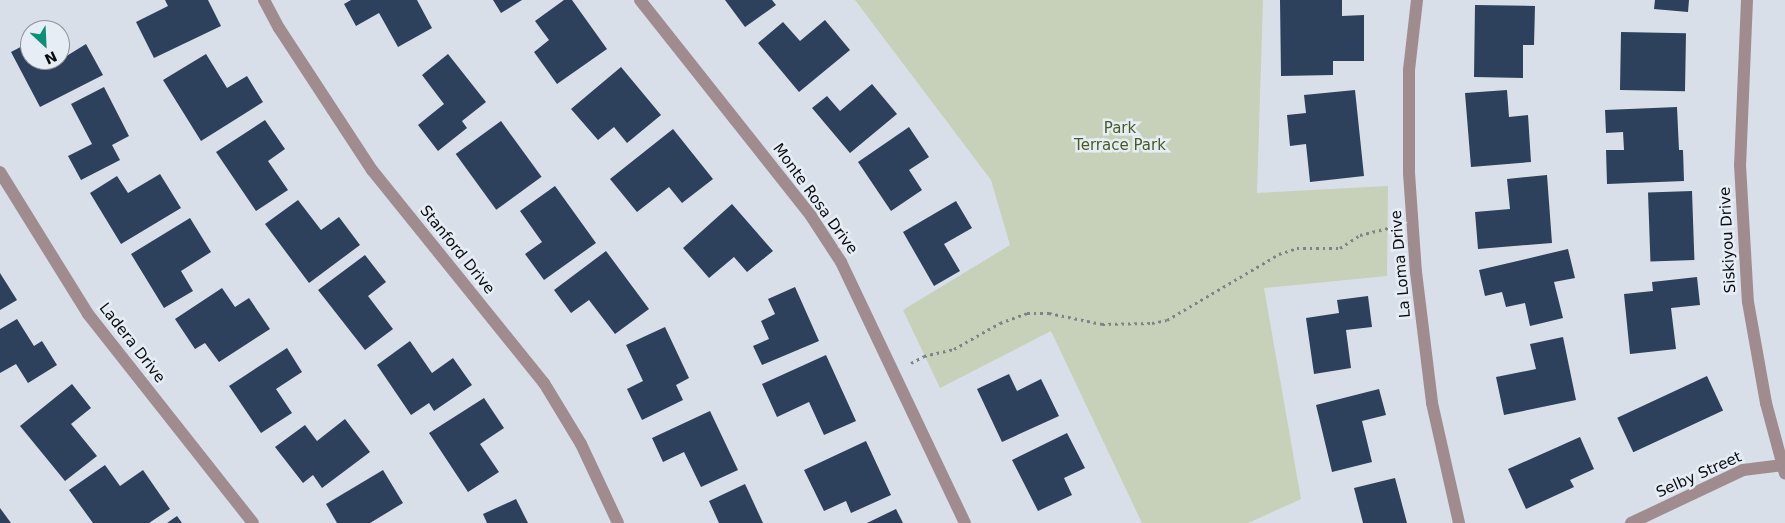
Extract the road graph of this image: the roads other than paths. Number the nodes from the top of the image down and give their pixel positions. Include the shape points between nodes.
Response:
1 (264, 0) edge
2 (640, 0) edge
3 (1417, 0) edge
4 (1747, 0) edge
5 (0, 172) edge
6 (1784, 470) edge
7 (253, 523) edge
8 (618, 523) edge
9 (964, 523) edge
10 (1459, 523) edge
11 (1631, 523) edge

1 - 8 street, Stanford Drive via 372,170 544,384 581,444
2 - 9 street, Monte Rosa Drive via 811,216 841,262
3 - 10 street, La Loma Drive via 1409,70 1409,173 1413,225 1432,403
4 - 6 street, Siskiyou Drive via 1740,165 1748,302 1766,403
5 - 7 street, Ladera Drive via 88,314
6 - 11 street, Selby Street via 1743,470

